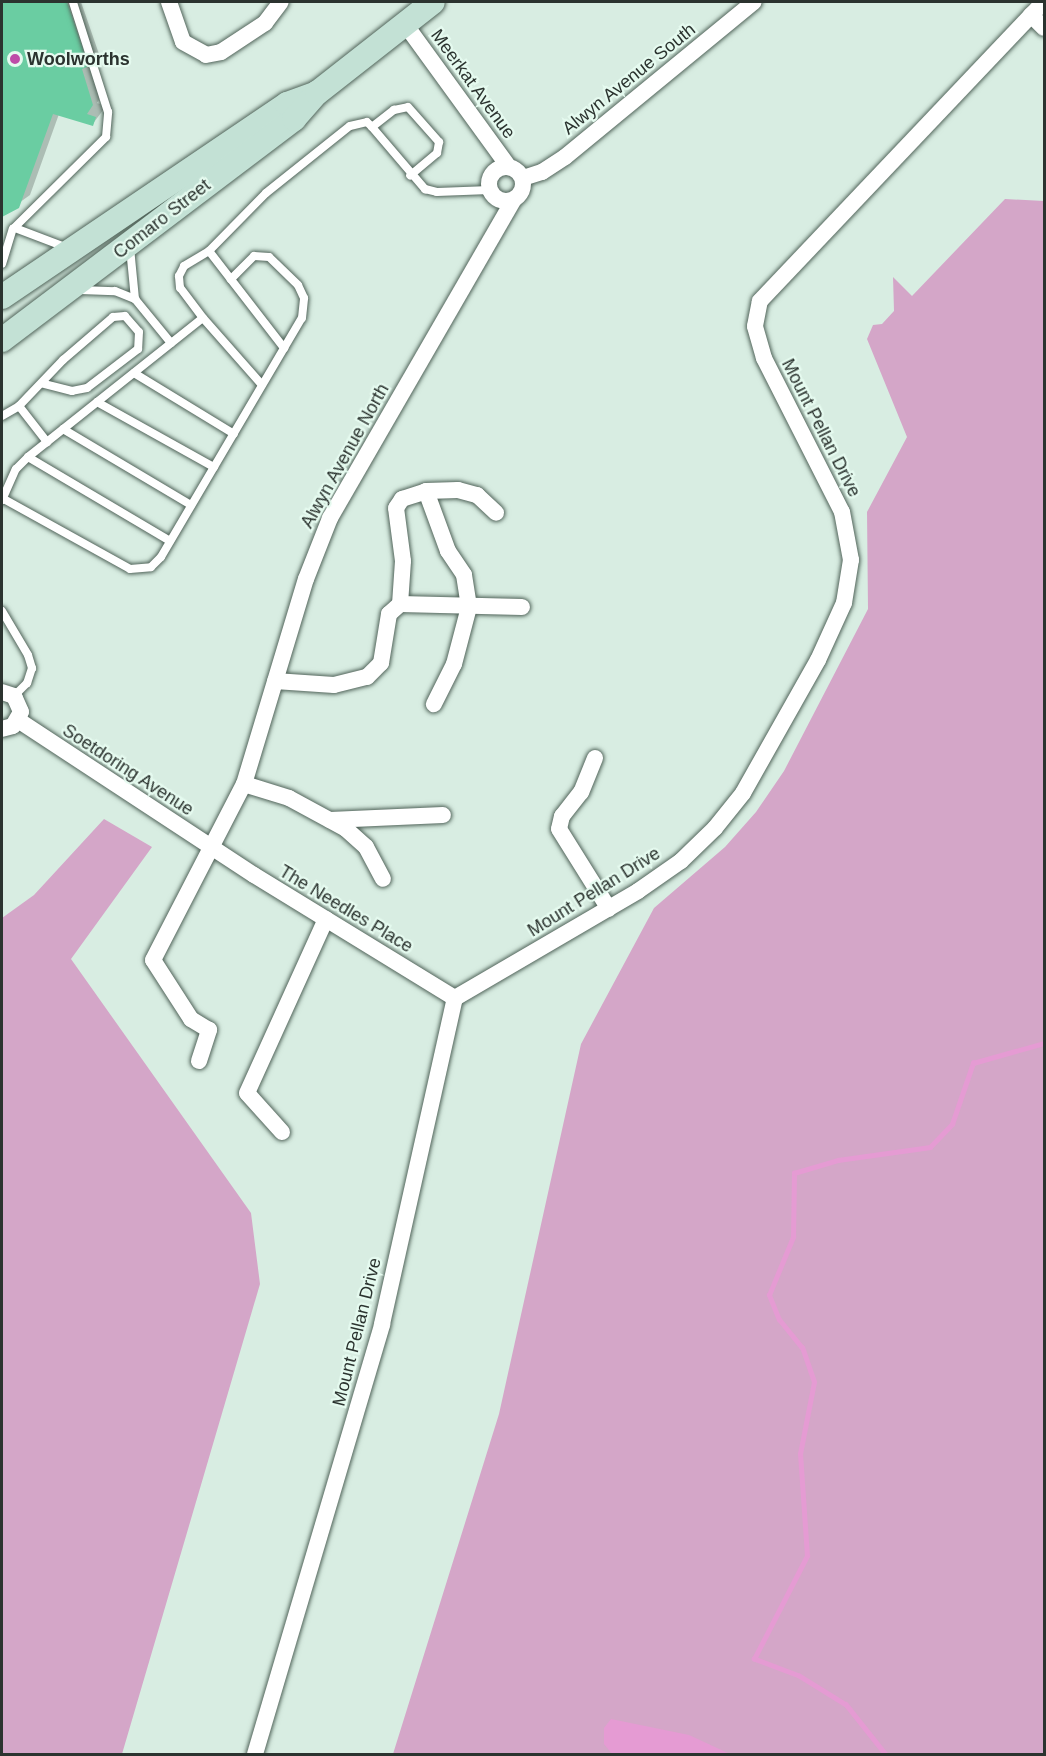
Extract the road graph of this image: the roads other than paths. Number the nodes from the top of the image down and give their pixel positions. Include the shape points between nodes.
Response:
1 (73, 2) edge
2 (168, 2) edge
3 (281, 2) edge
4 (433, 2) edge
5 (754, 2) edge
6 (1044, 2) edge
7 (1031, 15) junction
8 (405, 24) junction
9 (1044, 28) edge
10 (317, 93) junction
11 (372, 127) junction
12 (509, 167) junction
13 (410, 176) junction
14 (523, 178) junction
15 (490, 190) junction
16 (513, 201) junction
17 (14, 228) junction
18 (130, 244) junction
19 (69, 248) junction
20 (209, 251) junction
21 (2, 264) edge
22 (231, 279) junction
23 (71, 290) junction
24 (2, 297) edge
25 (135, 299) junction
26 (203, 318) junction
27 (2, 340) edge
28 (171, 343) junction
29 (284, 348) junction
30 (134, 373) junction
31 (44, 384) junction
32 (262, 386) junction
33 (97, 402) junction
34 (19, 406) junction
35 (2, 417) edge
36 (63, 429) junction
37 (234, 434) junction
38 (47, 442) junction
39 (28, 457) junction
40 (213, 467) junction
41 (426, 491) junction
42 (2, 499) edge
43 (191, 505) junction
44 (496, 513) dead end
45 (170, 541) junction
46 (400, 604) junction
47 (468, 607) junction
48 (522, 607) dead end
49 (2, 611) edge
50 (275, 681) junction
51 (8, 694) edge
52 (434, 704) dead end
53 (18, 720) junction
54 (2, 729) edge
55 (595, 758) dead end
56 (244, 784) junction
57 (443, 815) dead end
58 (330, 820) junction
59 (215, 850) junction
60 (383, 879) dead end
61 (609, 909) junction
62 (326, 919) junction
63 (455, 998) junction
64 (199, 1061) dead end
65 (282, 1132) dead end
66 (255, 1755) edge

1 - 17 lane via 108,112 106,137
2 - 3 street via 183,42 206,55 221,51 265,22
4 - 8 street, Comaro Street
5 - 14 street, Alwyn Avenue South via 565,157
6 - 7 street, Mount Pellan Drive
7 - 9 street
7 - 61 street, Mount Pellan Drive via 760,300 755,331 764,358 842,512 851,561 846,595 818,660 743,793 681,861
8 - 10 street, Comaro Street
8 - 12 street, Meerkat Avenue
10 - 18 street, Comaro Street via 294,119
10 - 19 street, Comaro Street via 287,104
11 - 13 lane
11 - 13 lane via 394,110 408,107 439,142 437,153
11 - 20 lane via 367,122 350,126 266,193
12 - 14 street
12 - 15 street via 493,173
13 - 15 lane via 425,189 437,192
14 - 16 street via 520,196
15 - 16 street via 503,202
16 - 50 street, Alwyn Avenue North via 330,518 306,579
17 - 19 lane
17 - 21 lane
18 - 23 street, Comaro Street
18 - 25 lane via 129,269
19 - 24 street, Comaro Street
20 - 22 lane
20 - 26 lane via 184,266 179,276 180,288
22 - 29 lane
22 - 29 lane via 261,254 298,285 304,308
23 - 25 lane via 102,289
23 - 27 street, Comaro Street
25 - 28 lane
26 - 28 lane
26 - 32 lane
28 - 30 lane
29 - 32 lane
30 - 33 lane
30 - 37 lane
31 - 31 lane via 63,360 113,317 125,316 139,332 138,349 87,388 72,391
31 - 34 lane
32 - 37 lane
33 - 36 lane
33 - 40 lane
34 - 35 lane
34 - 38 lane
36 - 38 lane
36 - 43 lane
37 - 40 lane
38 - 39 lane
39 - 42 lane via 16,469
39 - 45 lane
40 - 43 lane
41 - 44 street via 458,490 477,495
41 - 46 street via 402,499 396,508 403,561
41 - 47 street via 448,551 464,575
42 - 45 lane via 130,569 151,567
43 - 45 lane
46 - 47 street
46 - 50 street via 389,614 381,663 367,677 334,685
47 - 48 street
47 - 52 street via 465,633
49 - 51 lane via 32,668 27,683
50 - 56 street, Alwyn Avenue North
51 - 53 street via 19,703
53 - 54 street
53 - 59 street, Soetdoring Avenue
55 - 61 street via 581,792 562,816 559,829
56 - 58 street via 290,798
56 - 59 street, Alwyn Avenue North
57 - 58 street
58 - 60 street via 366,847
59 - 62 street, The Needles Place
59 - 64 street, Alwyn Avenue North via 153,960 190,1019 209,1030
61 - 63 street, Mount Pellan Drive
62 - 63 street, The Needles Place
62 - 65 street via 247,1093
63 - 66 street, Mount Pellan Drive via 382,1324

